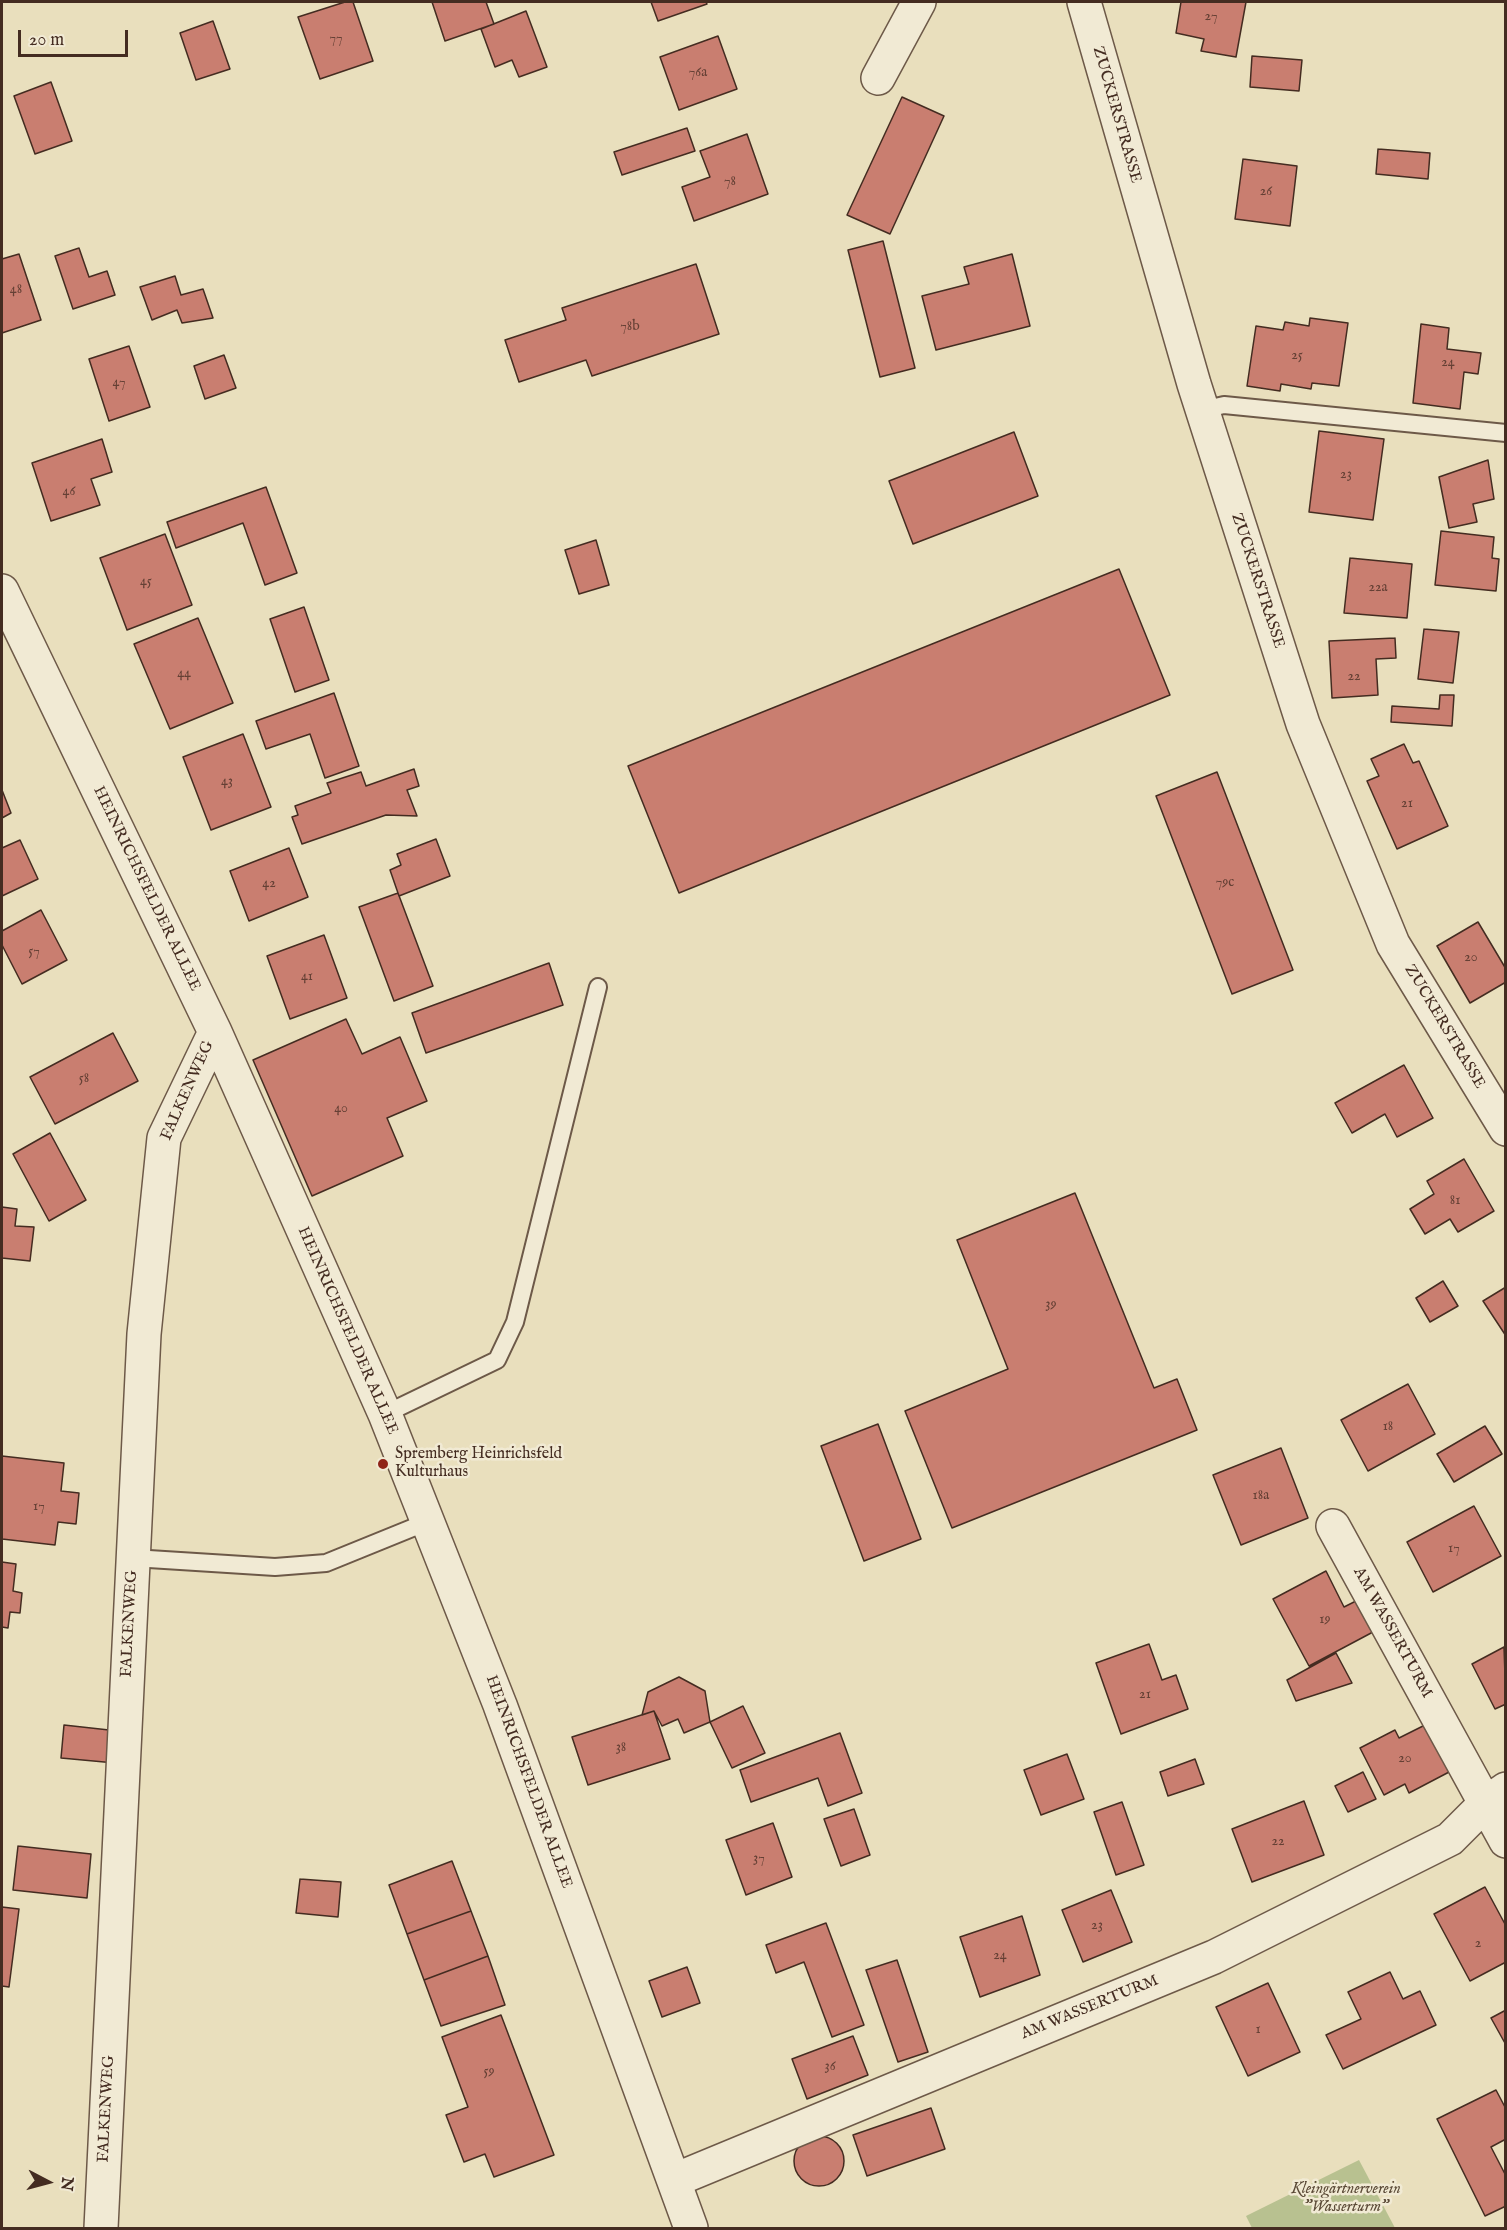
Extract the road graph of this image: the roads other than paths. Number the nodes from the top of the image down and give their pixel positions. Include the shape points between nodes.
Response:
1 (918, 2) edge
2 (1083, 2) edge
3 (878, 78) dead end
4 (1202, 410) junction
5 (1506, 433) edge
6 (2, 591) edge
7 (598, 987) dead end
8 (215, 1032) junction
9 (1506, 1129) edge
10 (385, 1414) junction
11 (427, 1522) junction
12 (1333, 1526) dead end
13 (133, 1558) junction
14 (1496, 1796) edge
15 (1506, 1841) edge
16 (675, 2180) junction
17 (101, 2229) edge
18 (691, 2229) edge

1 - 3 street
2 - 4 street, ZUCKERSTRASSE
4 - 5 lane via 1224,405
4 - 9 street, ZUCKERSTRASSE via 1303,724 1393,945
6 - 8 street, HEINRICHSFELDER ALLEE
7 - 10 lane via 515,1322 497,1360
8 - 10 street, HEINRICHSFELDER ALLEE
8 - 13 street, FALKENWEG via 164,1138 144,1334
10 - 11 street, HEINRICHSFELDER ALLEE
11 - 13 lane via 326,1563 275,1567
11 - 16 street, HEINRICHSFELDER ALLEE via 500,1705
12 - 14 street, AM WASSERTURM
13 - 17 street, FALKENWEG
14 - 15 street, AM WASSERTURM
14 - 16 street, AM WASSERTURM via 1450,1839 1214,1957
16 - 18 street, HEINRICHSFELDER ALLEE

